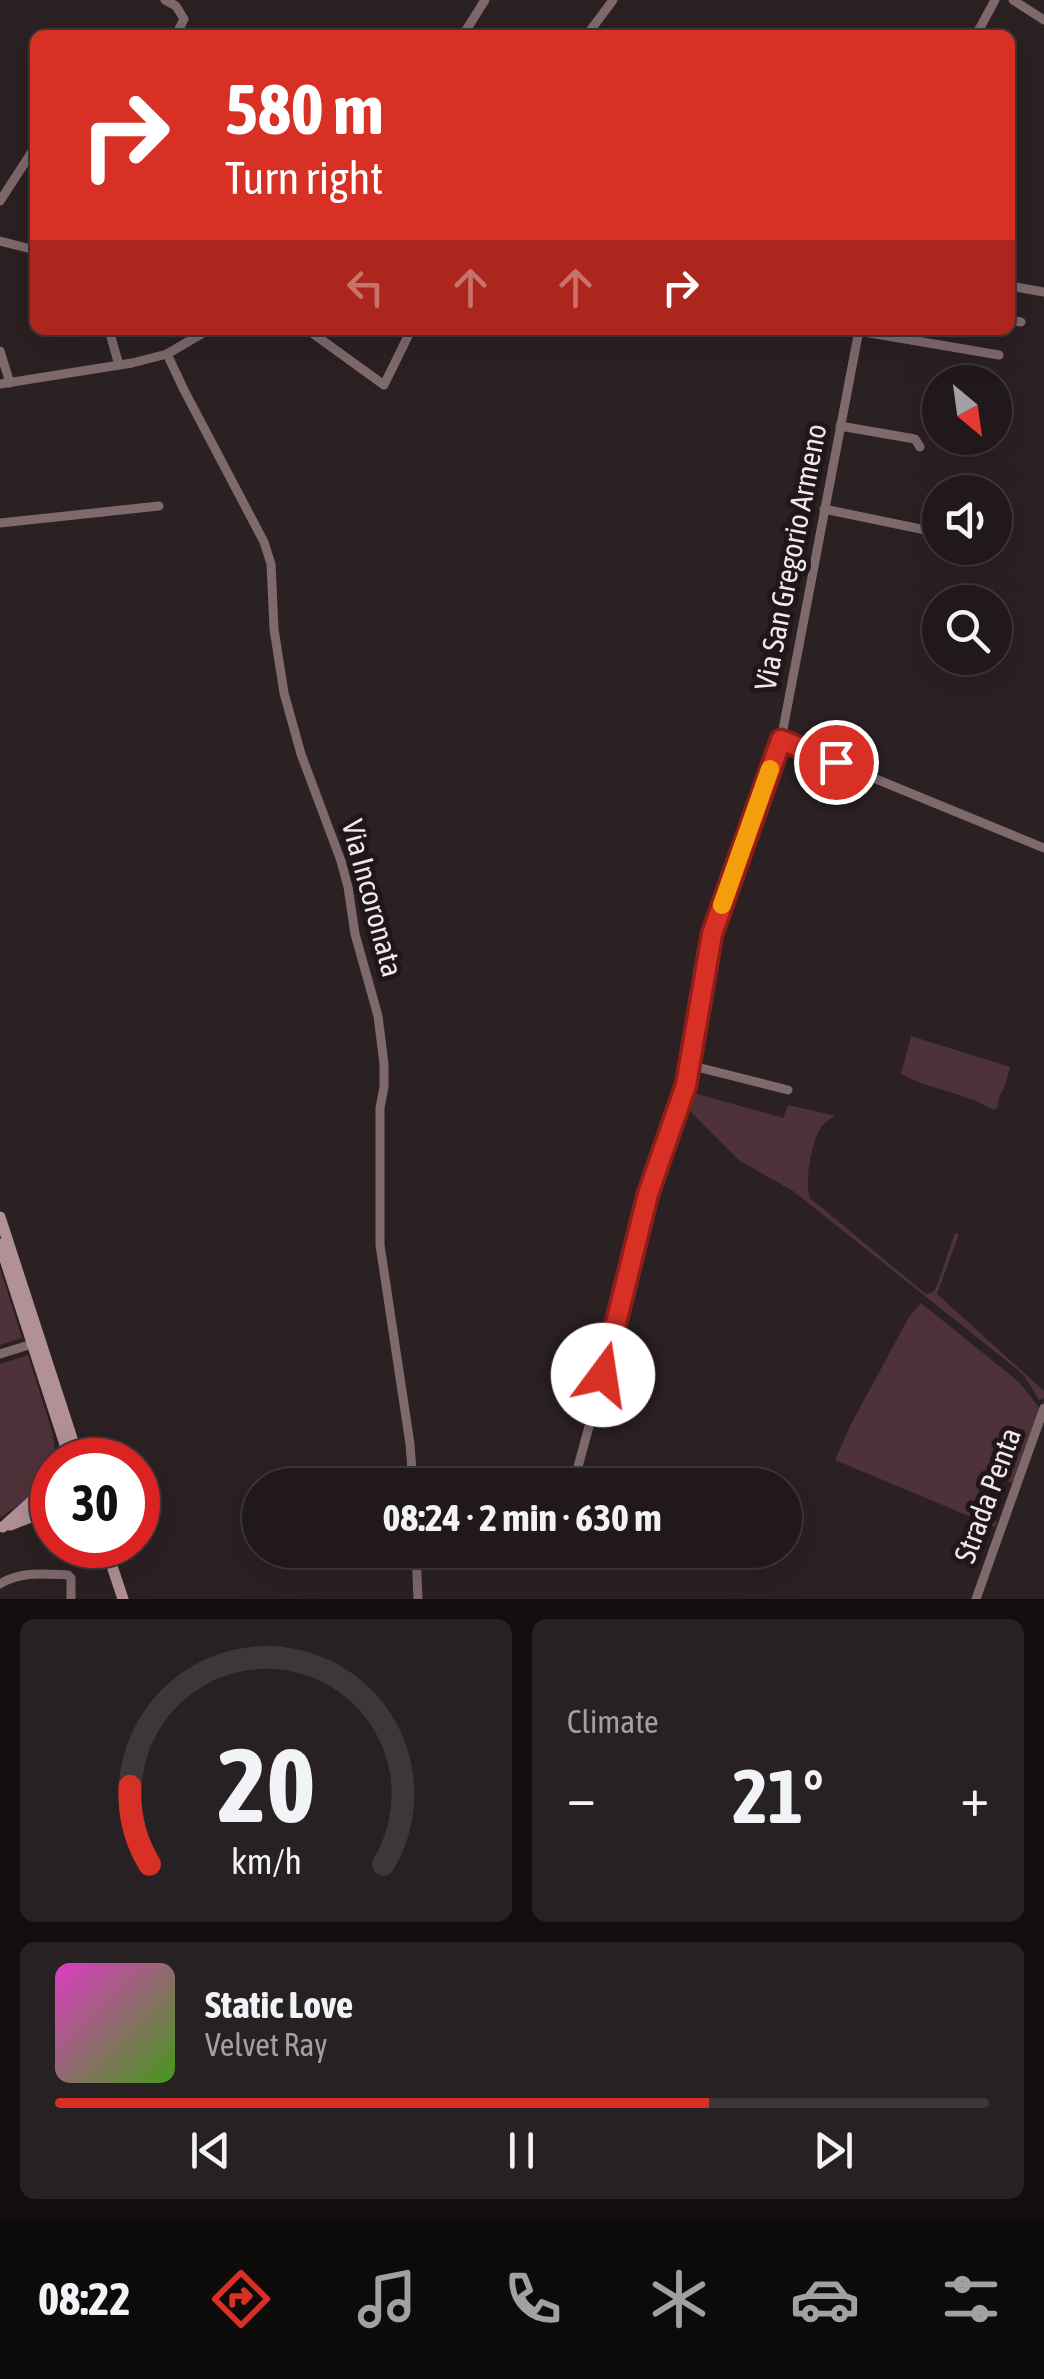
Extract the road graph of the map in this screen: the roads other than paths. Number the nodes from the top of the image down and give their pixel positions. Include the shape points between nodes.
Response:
1 (165, 0) edge
2 (485, 0) edge
3 (613, 0) edge
4 (996, 0) edge
5 (1013, 0) edge
6 (1044, 20) edge
7 (178, 30) edge
8 (466, 30) edge
9 (592, 30) edge
10 (979, 30) edge
11 (30, 154) edge
12 (0, 200) edge
13 (0, 241) edge
14 (30, 249) edge
15 (1015, 287) edge
16 (1044, 292) edge
17 (110, 335) edge
18 (199, 335) edge
19 (315, 335) edge
20 (409, 335) edge
21 (857, 335) edge
22 (886, 335) edge
23 (0, 351) edge
24 (167, 354) junction
25 (998, 355) dead end
26 (119, 366) junction
27 (5, 383) edge
28 (840, 426) junction
29 (920, 448) dead end
30 (159, 506) dead end
31 (824, 510) junction
32 (0, 522) edge
33 (922, 529) edge
34 (781, 740) junction
35 (1044, 848) edge
36 (689, 1065) junction
37 (788, 1090) dead end
38 (0, 1216) edge
39 (0, 1244) edge
40 (32, 1344) junction
41 (0, 1354) edge
42 (1044, 1408) edge
43 (64, 1438) edge
44 (73, 1438) edge
45 (412, 1468) edge
46 (577, 1468) edge
47 (30, 1502) edge
48 (30, 1517) edge
49 (1, 1528) edge
50 (112, 1568) edge
51 (417, 1568) edge
52 (0, 1584) edge
53 (71, 1599) edge
54 (122, 1599) edge
55 (418, 1599) edge
56 (976, 1599) edge

1 - 7 street via 184,19
2 - 8 street
3 - 9 street
4 - 10 street
5 - 6 street
11 - 12 street
13 - 14 street
15 - 16 street
17 - 26 street
18 - 24 street
19 - 20 street via 384,385
21 - 28 street, Via San Gregorio Armeno
22 - 25 street
23 - 27 street
24 - 26 street
24 - 45 street, Via Incoronata via 264,542 284,693 344,871 378,1016 384,1064 380,1245
26 - 27 street
28 - 29 street via 915,439
28 - 31 street, Via San Gregorio Armeno
30 - 32 street
31 - 33 street
31 - 34 street, Via San Gregorio Armeno
34 - 35 street
34 - 36 street, Via San Gregorio Armeno via 712,934
36 - 37 street
36 - 46 street, Via San Gregorio Armeno via 648,1194
38 - 44 main road
39 - 40 main road
40 - 41 street
40 - 43 main road
42 - 56 street, Strada Penta
47 - 49 main road
48 - 49 main road
50 - 54 main road
51 - 55 street
52 - 53 street via 23,1574 68,1575

